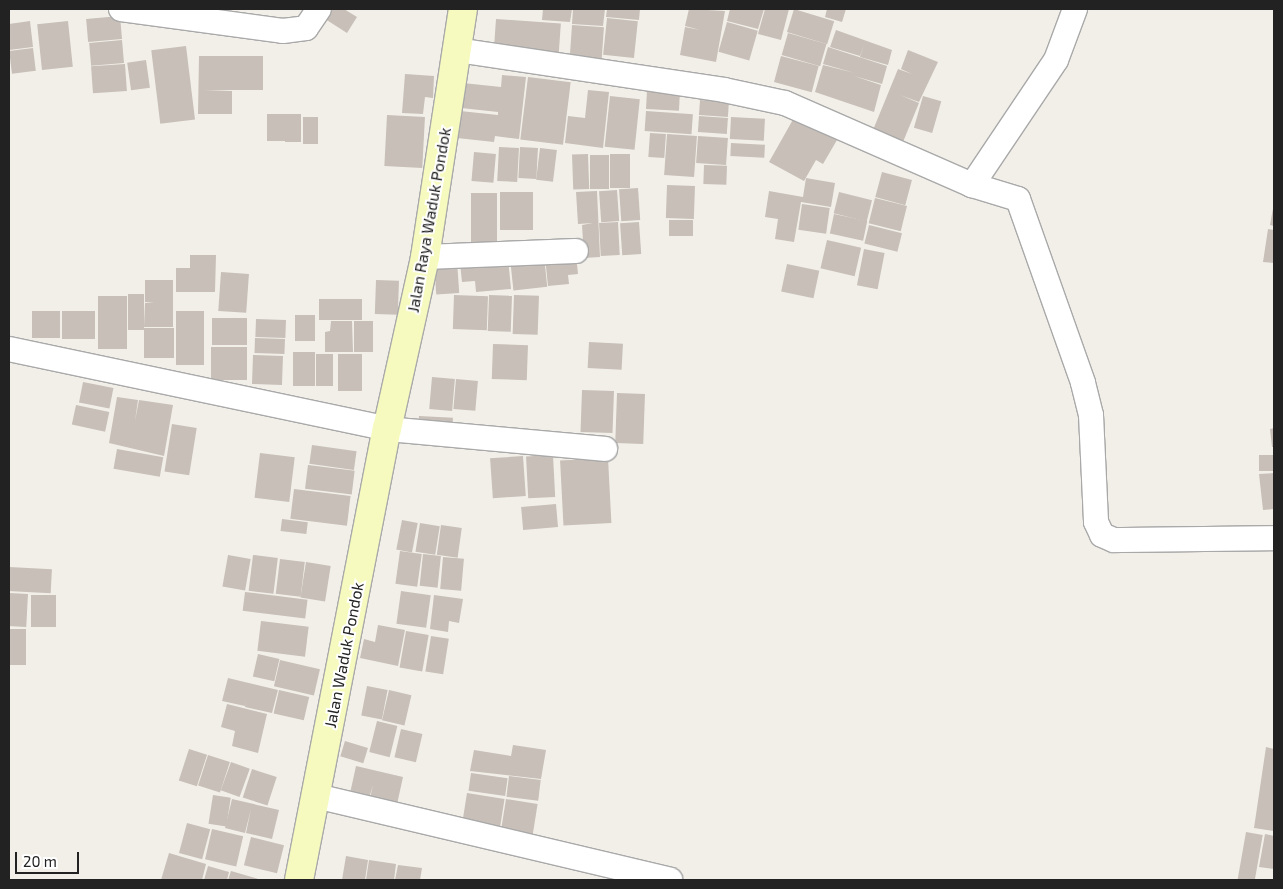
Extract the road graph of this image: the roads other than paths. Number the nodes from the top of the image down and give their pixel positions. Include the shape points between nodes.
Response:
1 (121, 9) edge
2 (319, 9) edge
3 (463, 9) edge
4 (1075, 9) edge
5 (457, 50) junction
6 (972, 185) junction
7 (576, 251) dead end
8 (425, 257) junction
9 (9, 349) edge
10 (387, 429) junction
11 (605, 449) dead end
12 (1274, 538) edge
13 (316, 796) junction
14 (299, 880) edge
15 (670, 880) edge

1 - 2 street via 283,31 306,28
3 - 5 street, Jalan Raya Waduk Pondok
4 - 6 street via 1056,60
5 - 6 street via 714,88 785,103
5 - 8 street, Jalan Raya Waduk Pondok
6 - 12 street via 1018,199 1083,382 1091,416 1096,522 1102,535 1114,540
7 - 8 street
8 - 10 street, Jalan Raya Waduk Pondok
9 - 10 street
10 - 11 street
10 - 13 street, Jalan Waduk Pondok
13 - 14 street, Jalan Waduk Pondok
13 - 15 street

